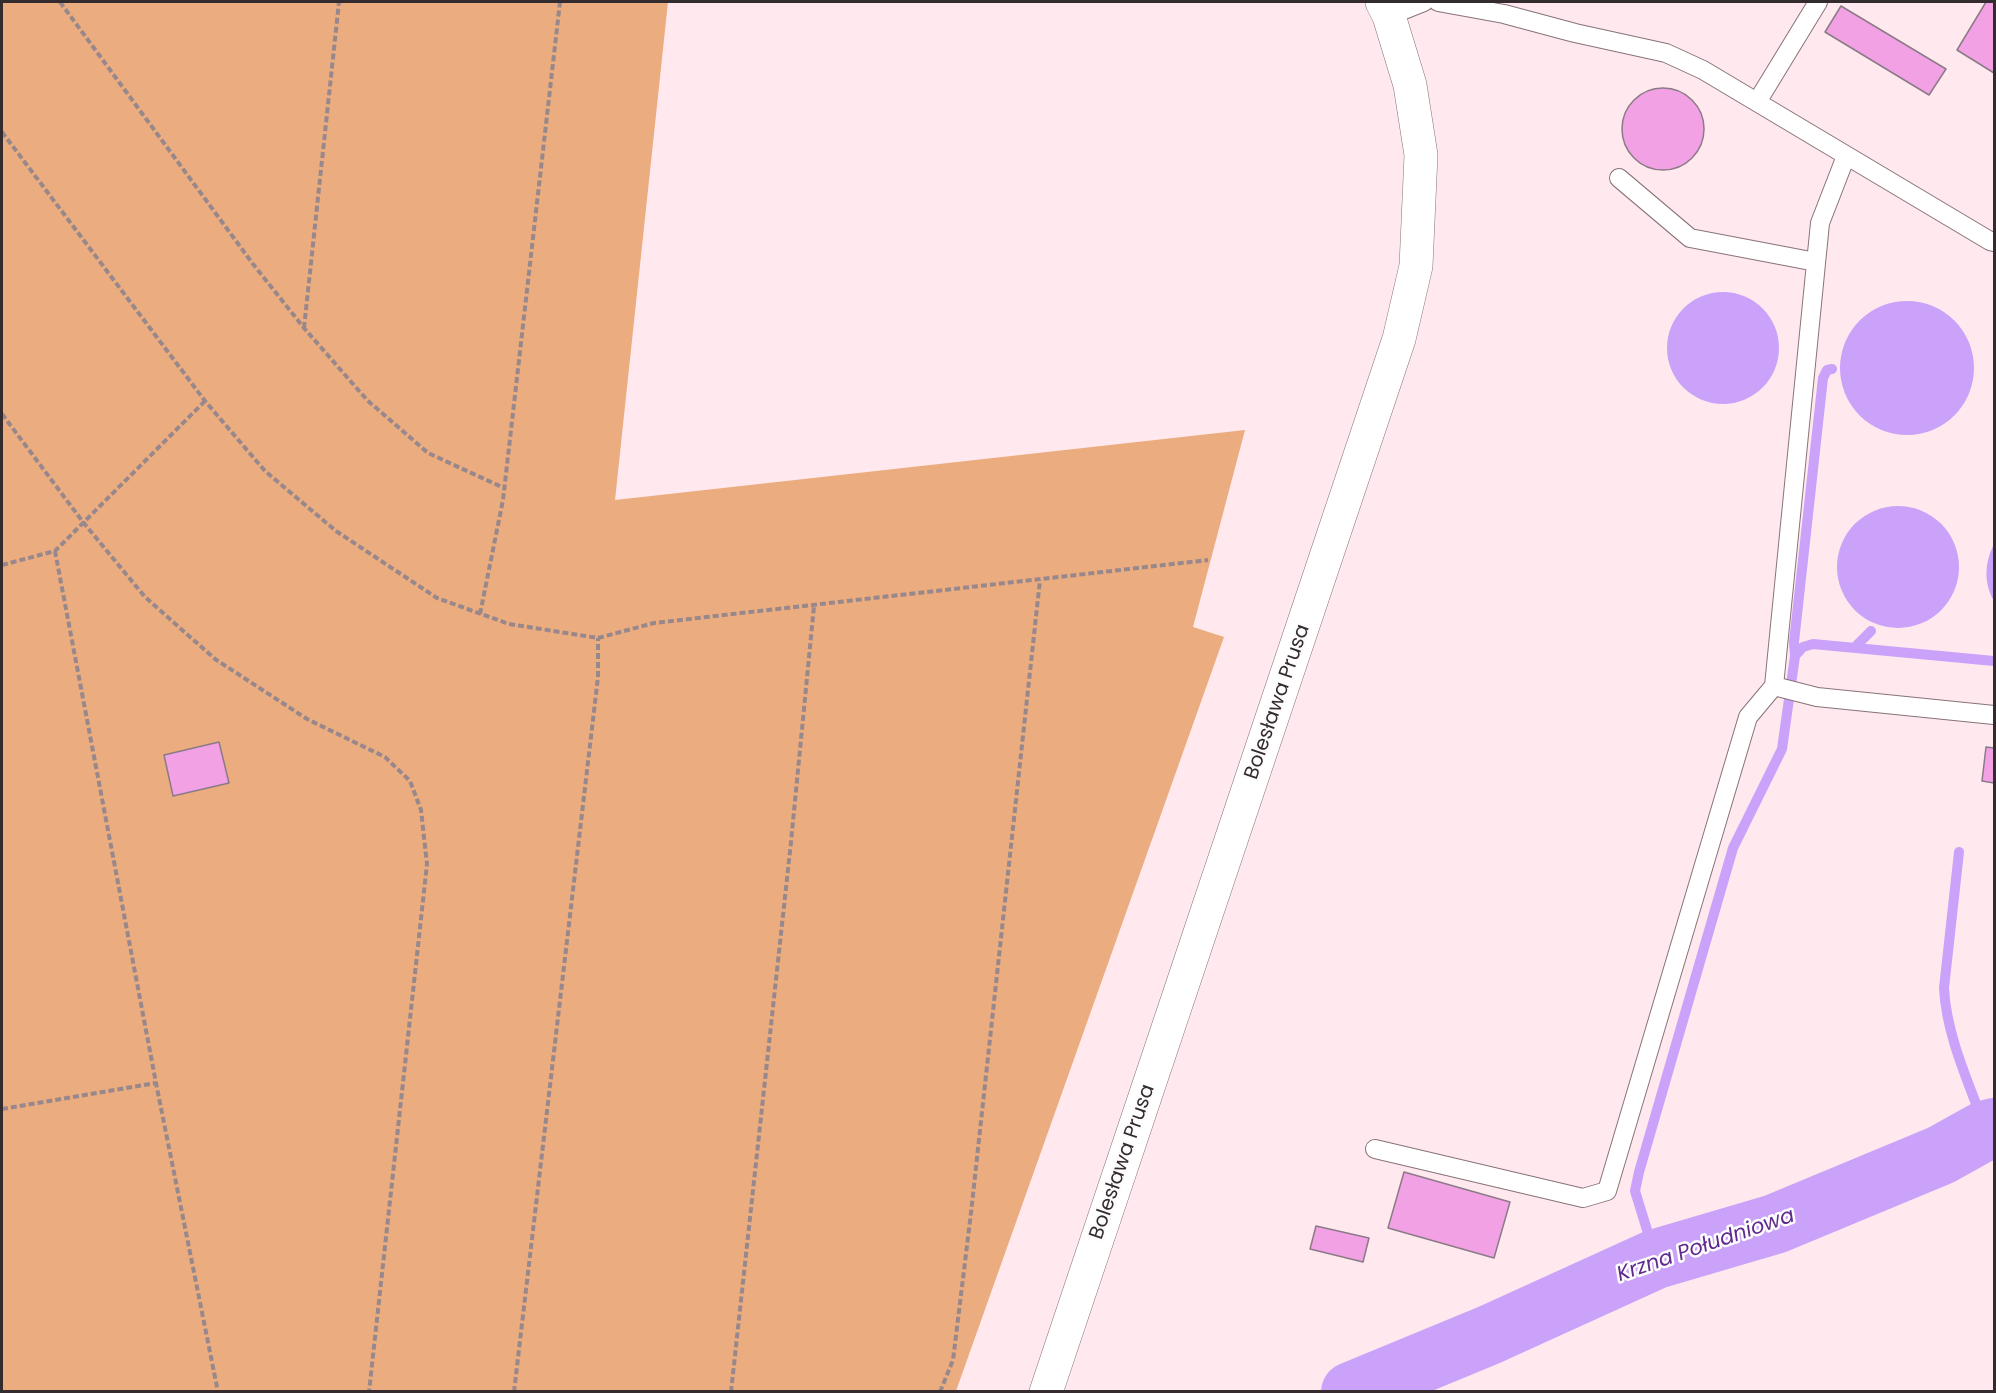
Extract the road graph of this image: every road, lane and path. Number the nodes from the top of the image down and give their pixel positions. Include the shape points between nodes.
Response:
1 (60, 2) edge
2 (339, 2) edge
3 (560, 2) edge
4 (1424, 2) edge
5 (1438, 2) edge
6 (1818, 2) edge
7 (1386, 9) edge
8 (1757, 102) junction
9 (2, 132) edge
10 (1846, 156) junction
11 (1619, 178) dead end
12 (1995, 242) edge
13 (1816, 262) junction
14 (304, 328) junction
15 (206, 401) junction
16 (2, 414) edge
17 (504, 488) junction
18 (83, 522) junction
19 (55, 551) junction
20 (1208, 560) dead end
21 (2, 565) edge
22 (1040, 580) junction
23 (814, 606) junction
24 (480, 614) junction
25 (598, 638) junction
26 (1774, 686) junction
27 (1995, 715) edge
28 (156, 1083) junction
29 (2, 1109) edge
30 (1376, 1149) dead end
31 (218, 1392) edge
32 (369, 1392) edge
33 (514, 1392) edge
34 (731, 1392) edge
35 (940, 1392) edge
36 (1046, 1392) edge

1 - 14 path
2 - 14 path
3 - 17 path
4 - 7 lane
5 - 8 lane via 1666,52
6 - 8 lane
7 - 36 street, Bolesława Prusa via 1410,85 1421,155 1416,266 1399,339
8 - 10 lane
9 - 15 path
10 - 12 lane
10 - 13 lane via 1820,223
11 - 13 lane via 1690,238
13 - 26 lane
14 - 17 path via 367,400 428,453
15 - 18 path
15 - 24 path via 265,471 336,531 437,597
16 - 18 path
17 - 24 path
18 - 19 path
18 - 32 path via 145,597 215,660 307,718 385,758 410,781 422,810 427,864
19 - 21 path
19 - 28 path
20 - 22 path
22 - 23 path
22 - 35 path via 953,1360
23 - 25 path via 654,623
23 - 34 path
24 - 25 path via 508,624
25 - 33 path via 598,677
26 - 27 lane via 1817,698
26 - 30 lane via 1749,717 1607,1191 1583,1198
28 - 29 path
28 - 31 path

